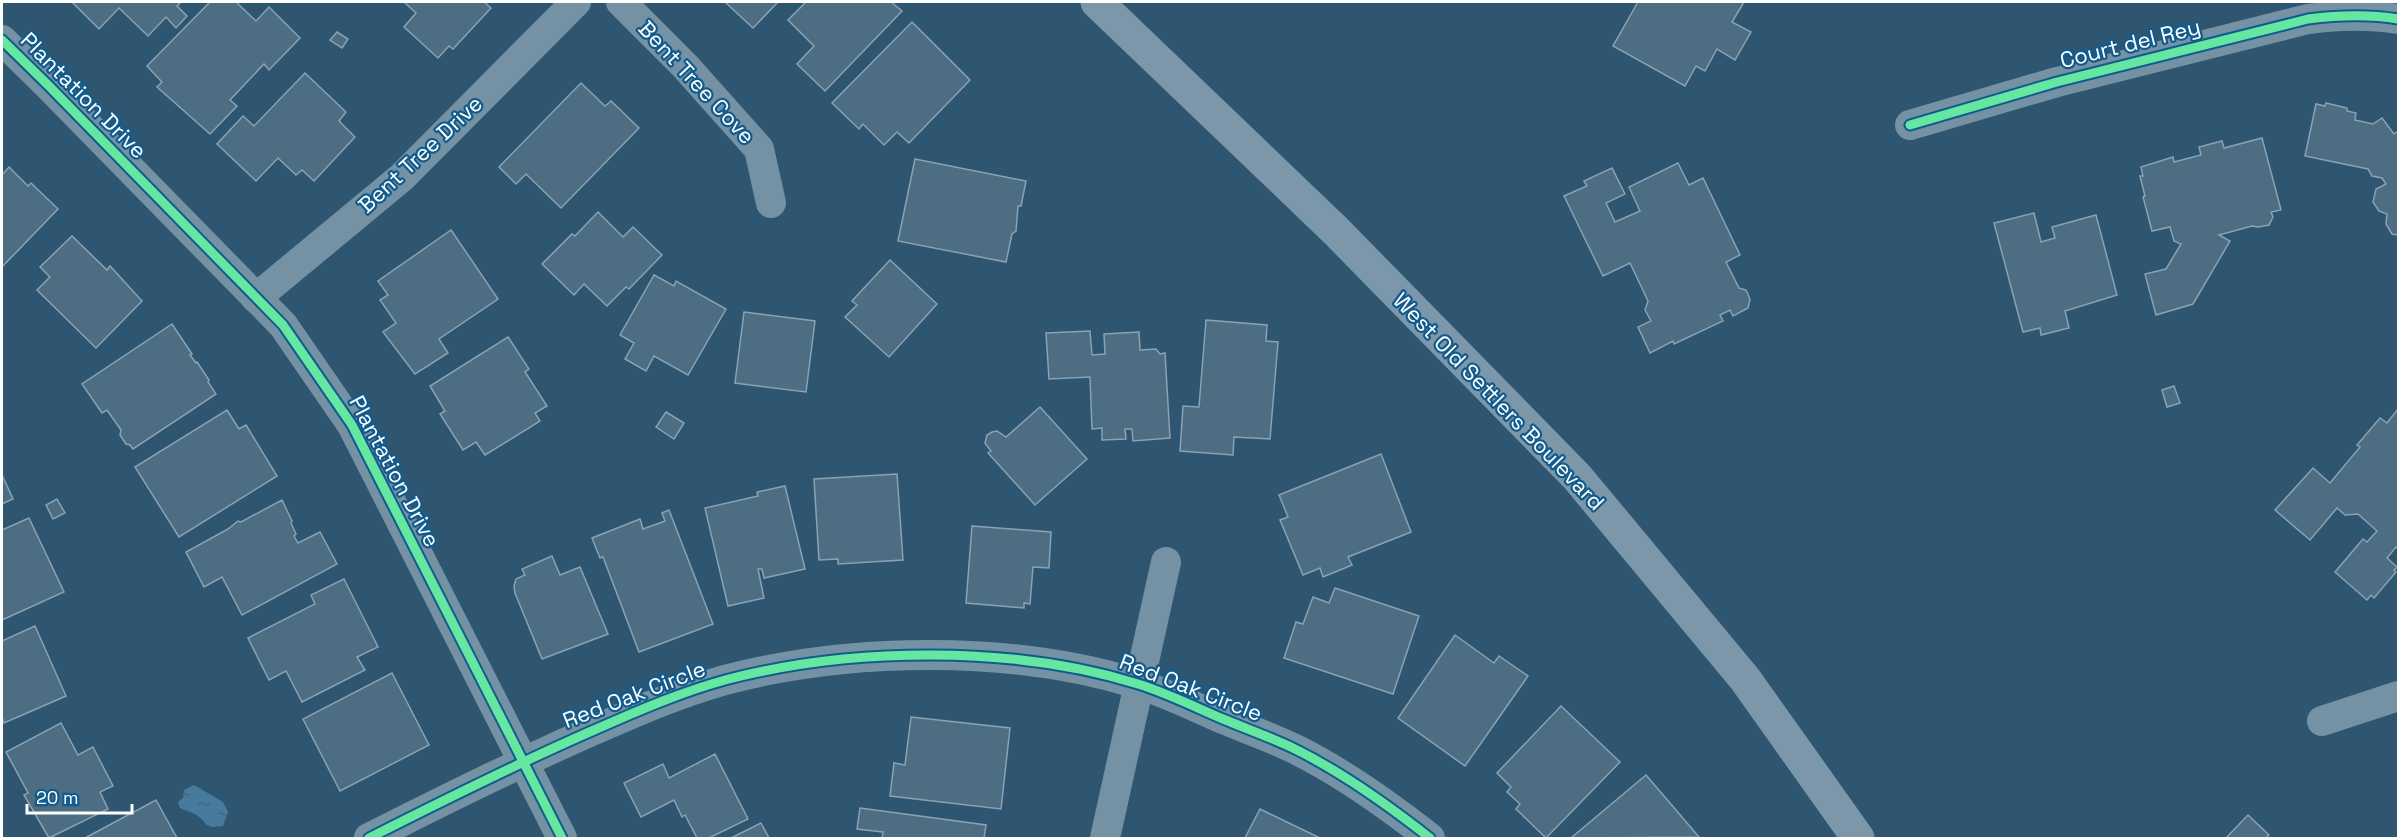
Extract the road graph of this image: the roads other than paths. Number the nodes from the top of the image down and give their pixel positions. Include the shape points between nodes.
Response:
1 (576, 2) edge
2 (621, 2) edge
3 (1097, 2) edge
4 (2398, 19) edge
5 (2, 40) edge
6 (1910, 125) dead end
7 (771, 203) dead end
8 (256, 298) junction
9 (1166, 562) dead end
10 (1140, 685) junction
11 (2398, 696) edge
12 (2322, 721) dead end
13 (522, 760) junction
14 (369, 838) edge
15 (562, 838) edge
16 (1106, 838) edge
17 (1430, 838) edge
18 (1858, 838) edge

1 - 8 street, Bent Tree Drive via 402,177
2 - 7 street, Bent Tree Cove via 759,149
3 - 18 main road, West Old Settlers Boulevard via 1336,231 1577,477 1745,679
4 - 6 street, Court del Rey via 2352,14 2308,19 2057,82
5 - 8 street, Plantation Drive
8 - 13 street, Plantation Drive via 283,325 352,425
9 - 10 street
10 - 13 street, Red Oak Circle via 1053,664 994,658 845,659 784,667 685,693
10 - 16 street
10 - 17 street, Red Oak Circle via 1296,749 1346,777
11 - 12 street
13 - 14 street, Red Oak Circle
13 - 15 street, Plantation Drive

